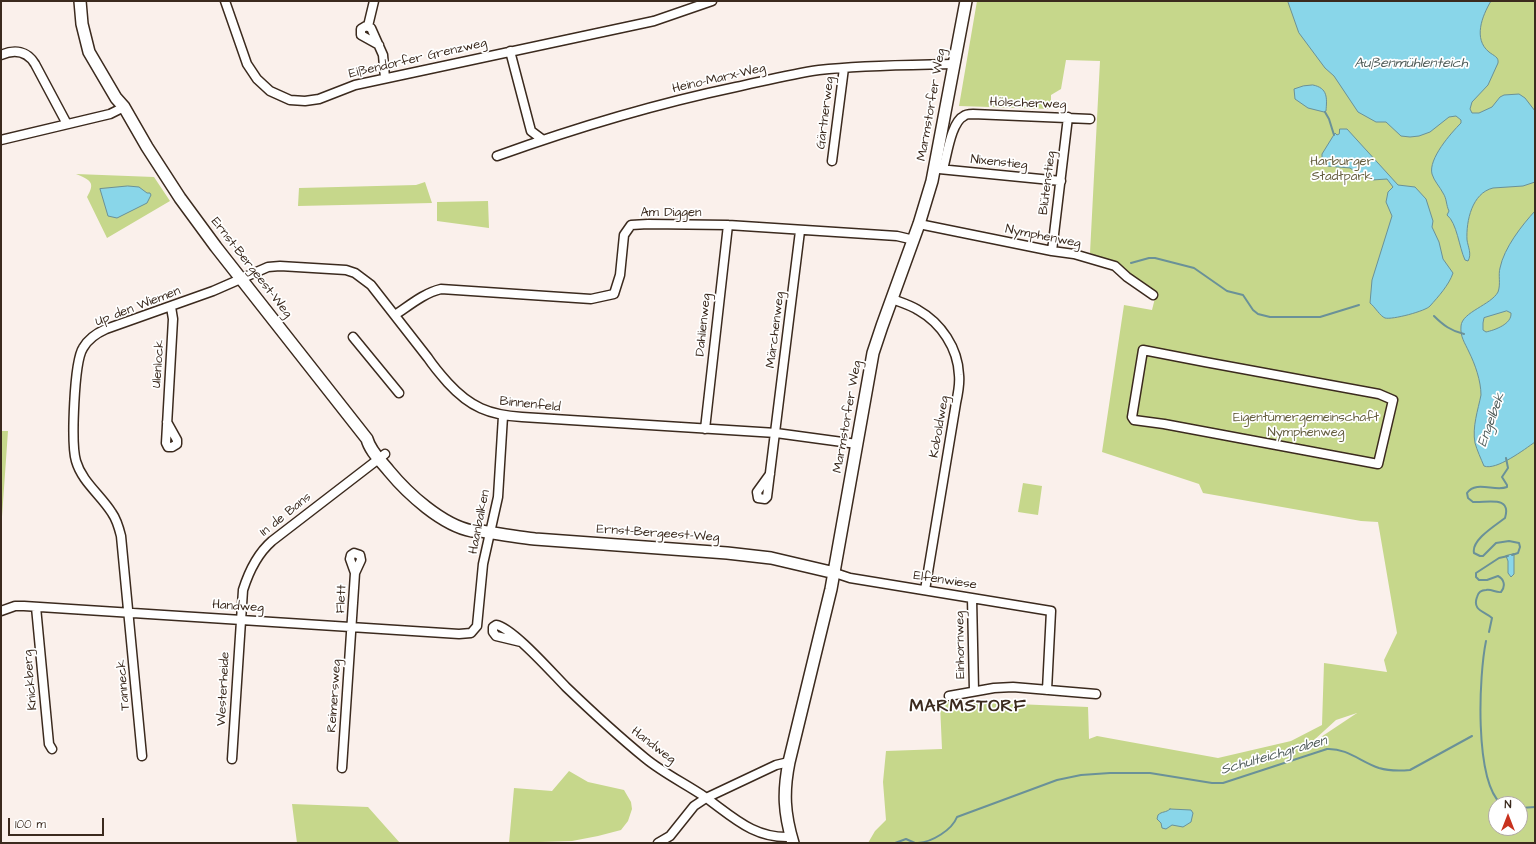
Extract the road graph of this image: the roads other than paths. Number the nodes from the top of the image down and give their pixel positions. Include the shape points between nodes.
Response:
1 (80, 1) edge
2 (225, 1) edge
3 (374, 1) edge
4 (712, 1) edge
5 (966, 1) edge
6 (510, 51) junction
7 (1, 55) edge
8 (953, 64) junction
9 (844, 68) junction
10 (385, 78) junction
11 (124, 107) junction
12 (964, 116) joint
13 (1068, 117) junction
14 (1090, 119) dead end
15 (67, 124) junction
16 (1, 140) edge
17 (543, 140) junction
18 (497, 156) dead end
19 (832, 161) dead end
20 (939, 169) junction
21 (1061, 181) junction
22 (920, 224) junction
23 (728, 225) junction
24 (800, 230) junction
25 (914, 240) junction
26 (1052, 251) junction
27 (241, 278) junction
28 (1153, 295) dead end
29 (892, 299) junction
30 (171, 307) junction
31 (395, 315) junction
32 (353, 337) dead end
33 (1143, 350) joint
34 (399, 393) dead end
35 (503, 416) junction
36 (167, 422) dead end
37 (705, 429) junction
38 (776, 432) junction
39 (857, 444) junction
40 (382, 456) junction
41 (770, 474) dead end
42 (484, 532) junction
43 (355, 573) dead end
44 (835, 573) junction
45 (925, 590) junction
46 (972, 598) junction
47 (36, 607) junction
48 (1, 610) edge
49 (129, 612) junction
50 (240, 619) junction
51 (352, 626) junction
52 (474, 631) joint
53 (521, 642) dead end
54 (1047, 690) junction
55 (974, 691) junction
56 (1096, 694) dead end
57 (949, 696) dead end
58 (52, 749) dead end
59 (142, 756) dead end
60 (232, 760) dead end
61 (789, 762) junction
62 (342, 768) dead end
63 (706, 798) junction
64 (671, 839) edge
65 (792, 840) edge
66 (658, 843) edge

1 - 11 street, Ernst-Bergeest-Weg via 84,35 121,96
2 - 10 street, Eißendorfer Grenzweg via 247,64 257,79 270,91 290,100 304,101 319,99 355,84
3 - 10 street via 368,26 383,55
4 - 6 street, Eißendorfer Grenzweg via 654,21
5 - 8 street, Marmstorfer Weg
6 - 10 street, Eißendorfer Grenzweg
6 - 17 street via 531,131
7 - 15 street via 18,52 28,56 35,64
8 - 9 street, Heino-Marx-Weg
8 - 20 street, Marmstorfer Weg
9 - 17 street, Heino-Marx-Weg via 797,74 686,98
9 - 19 street, Gärtnerweg
11 - 15 street via 110,114
11 - 27 street, Ernst-Bergeest-Weg via 170,185
12 - 13 street, Hölscherweg via 973,114
12 - 20 street, Marmstorfer Weg via 954,128
13 - 14 street, Hölscherweg
13 - 21 street, Blütenstieg
15 - 16 street
17 - 18 street, Heino-Marx-Weg
20 - 21 street, Nixenstieg
20 - 22 street, Marmstorfer Weg via 932,181
21 - 26 street, Blütenstieg
22 - 25 street, Marmstorfer Weg
22 - 26 street, Nymphenweg
23 - 24 street, Am Diggen
23 - 31 street, Am Diggen via 631,225 624,235 620,274 614,294 592,299 441,289 432,291
23 - 37 street, Dahlienweg
24 - 25 street, Am Diggen via 897,236
24 - 38 street, Märchenweg
25 - 29 street, Marmstorfer Weg
26 - 28 street, Nymphenweg via 1074,254 1115,266
27 - 30 street, Up den Wiemen
27 - 31 street, Binnenfeld via 276,266 346,270 364,278
27 - 40 street, Ernst-Bergeest-Weg via 367,439 368,444
29 - 39 street, Marmstorfer Weg via 873,353
29 - 45 street, Koboldweg via 929,317 949,340 956,353 959,370 956,403
30 - 36 street, Ulenlock via 174,319
30 - 49 street, Up den Wiemen via 97,334 83,348 77,371 73,445 76,461 84,478 118,524
31 - 35 street, Binnenfeld via 434,367 459,395 473,405
32 - 34 street
33 - 33 street via 1372,393 1393,400 1378,464 1134,420 1132,417
35 - 37 street, Binnenfeld
35 - 42 street, Haanbalken via 498,497
37 - 38 street, Binnenfeld
38 - 39 street, Binnenfeld
38 - 41 street, Märchenweg
39 - 44 street, Marmstorfer Weg
40 - 42 street, Ernst-Bergeest-Weg via 409,493 426,508 458,525
40 - 50 street, In de Bans via 262,551 250,570 242,590
42 - 44 street, Ernst-Bergeest-Weg via 535,540 771,558
42 - 52 street, Haanbalken via 478,623
43 - 51 street, Flett
44 - 45 street, Elfenwiese via 843,577
44 - 61 street, Marmstorfer Weg
45 - 46 street, Elfenwiese
46 - 54 street, Elfenwiese via 1051,611
46 - 55 street, Einhornweg
47 - 48 street, Handweg via 15,606
47 - 49 street, Handweg
47 - 58 street, Knickberg via 49,744
49 - 50 street, Handweg
49 - 59 street, Tanneck
50 - 51 street, Handweg
50 - 60 street, Westerheide
51 - 52 street, Handweg via 464,634
51 - 62 street, Reimersweg
53 - 63 street, Handweg via 567,688 646,758
54 - 55 street via 1013,687
54 - 56 street
55 - 57 street
61 - 63 street via 776,765
61 - 65 street, Marmstorfer Weg via 784,800
63 - 64 street via 694,806
63 - 65 street, Handweg via 742,825 774,837
64 - 66 street

